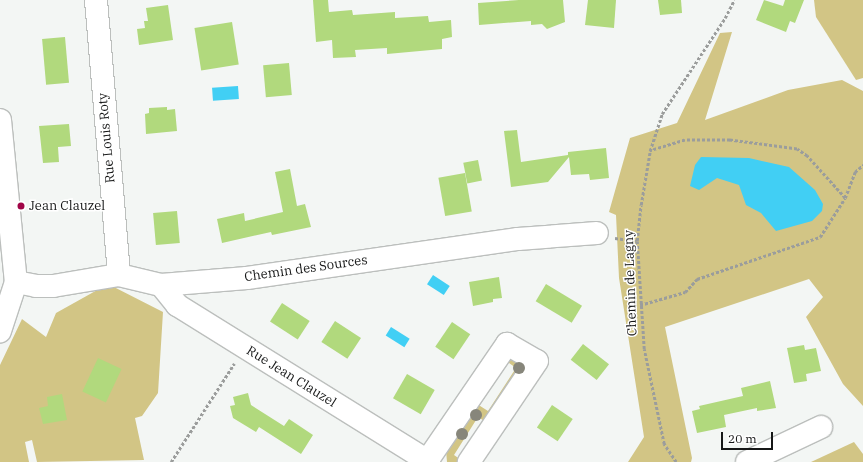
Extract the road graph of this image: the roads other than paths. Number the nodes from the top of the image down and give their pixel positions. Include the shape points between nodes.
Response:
1 (96, 0) edge
2 (0, 120) edge
3 (597, 233) dead end
4 (119, 275) junction
5 (16, 282) junction
6 (161, 285) junction
7 (0, 331) edge
8 (821, 427) dead end
9 (428, 462) edge
10 (469, 462) edge
11 (747, 462) edge

1 - 4 street, Rue Louis Roty
2 - 5 street
3 - 6 street, Chemin des Sources via 518,239 247,278
4 - 5 street, Chemin des Sources via 53,286
4 - 6 street, Chemin des Sources
5 - 7 street
6 - 9 street, Rue Jean Clauzel via 177,305
8 - 11 street
9 - 10 street, Rue Jean Clauzel via 507,344 537,361

